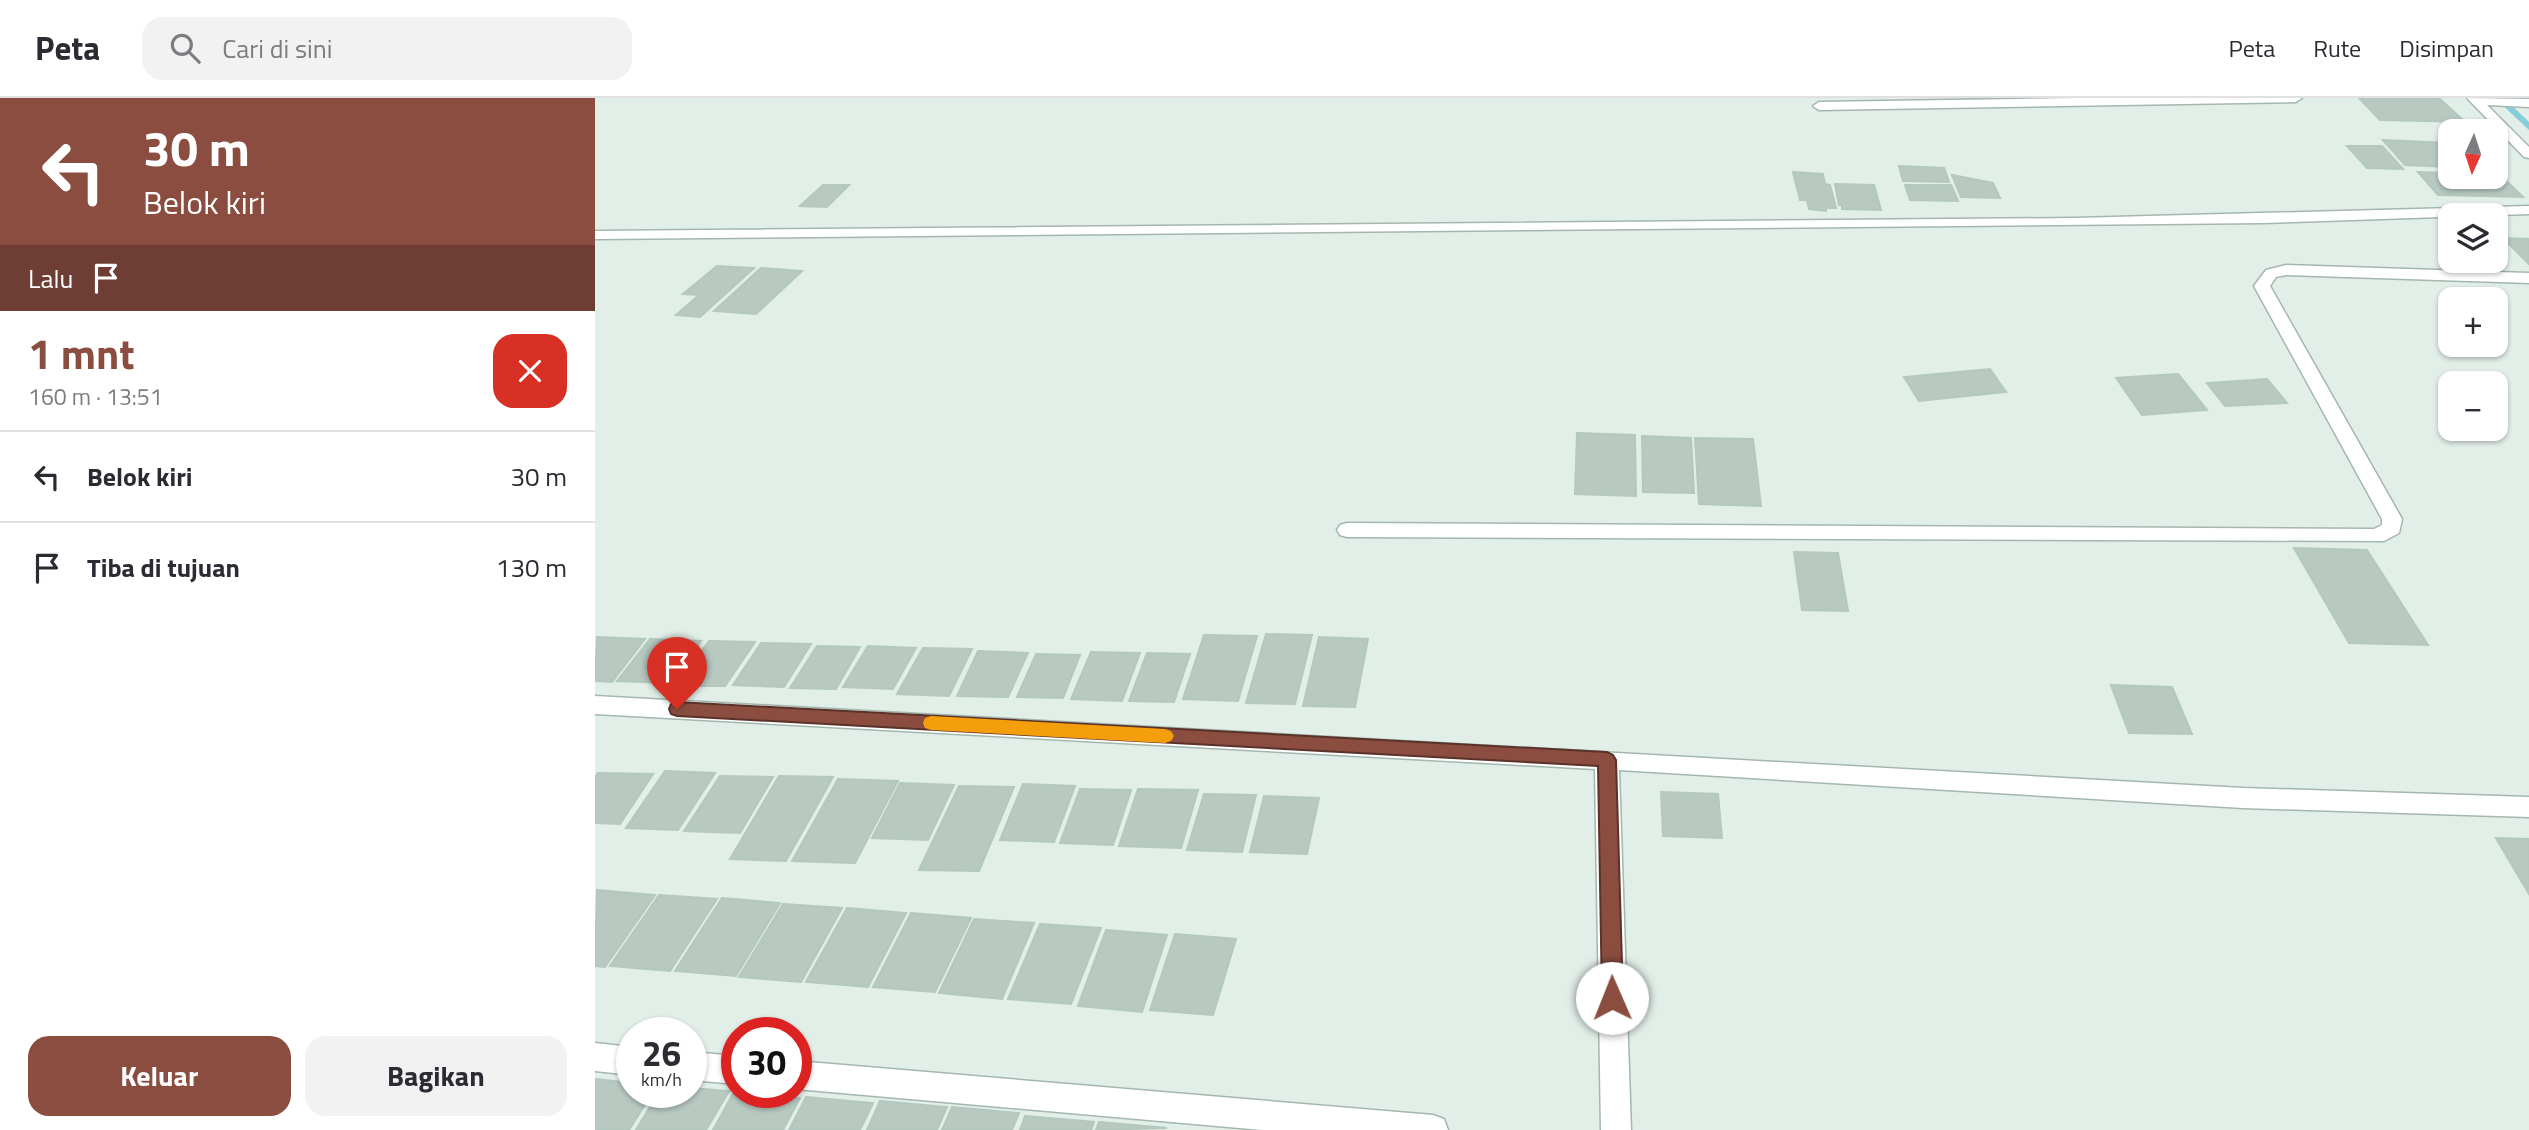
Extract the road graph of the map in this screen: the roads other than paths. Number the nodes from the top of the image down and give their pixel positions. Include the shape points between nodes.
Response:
1 (2296, 98) edge
2 (2477, 100) edge
3 (2529, 103) edge
4 (1819, 106) dead end
5 (2529, 154) edge
6 (2529, 210) edge
7 (595, 235) edge
8 (2529, 278) edge
9 (1347, 530) dead end
10 (595, 705) edge
11 (1607, 760) junction
12 (2529, 807) edge
13 (595, 1057) edge
14 (616, 1059) edge
15 (812, 1076) edge
16 (1433, 1130) edge
17 (1616, 1130) edge

1 - 4 street
2 - 3 street
2 - 5 street
6 - 7 street via 2075,222
8 - 9 street via 2286,270 2271,273 2262,286 2392,519 2392,528 2377,536
10 - 11 street
11 - 12 street via 2243,798
11 - 17 street
13 - 14 street
15 - 16 street

